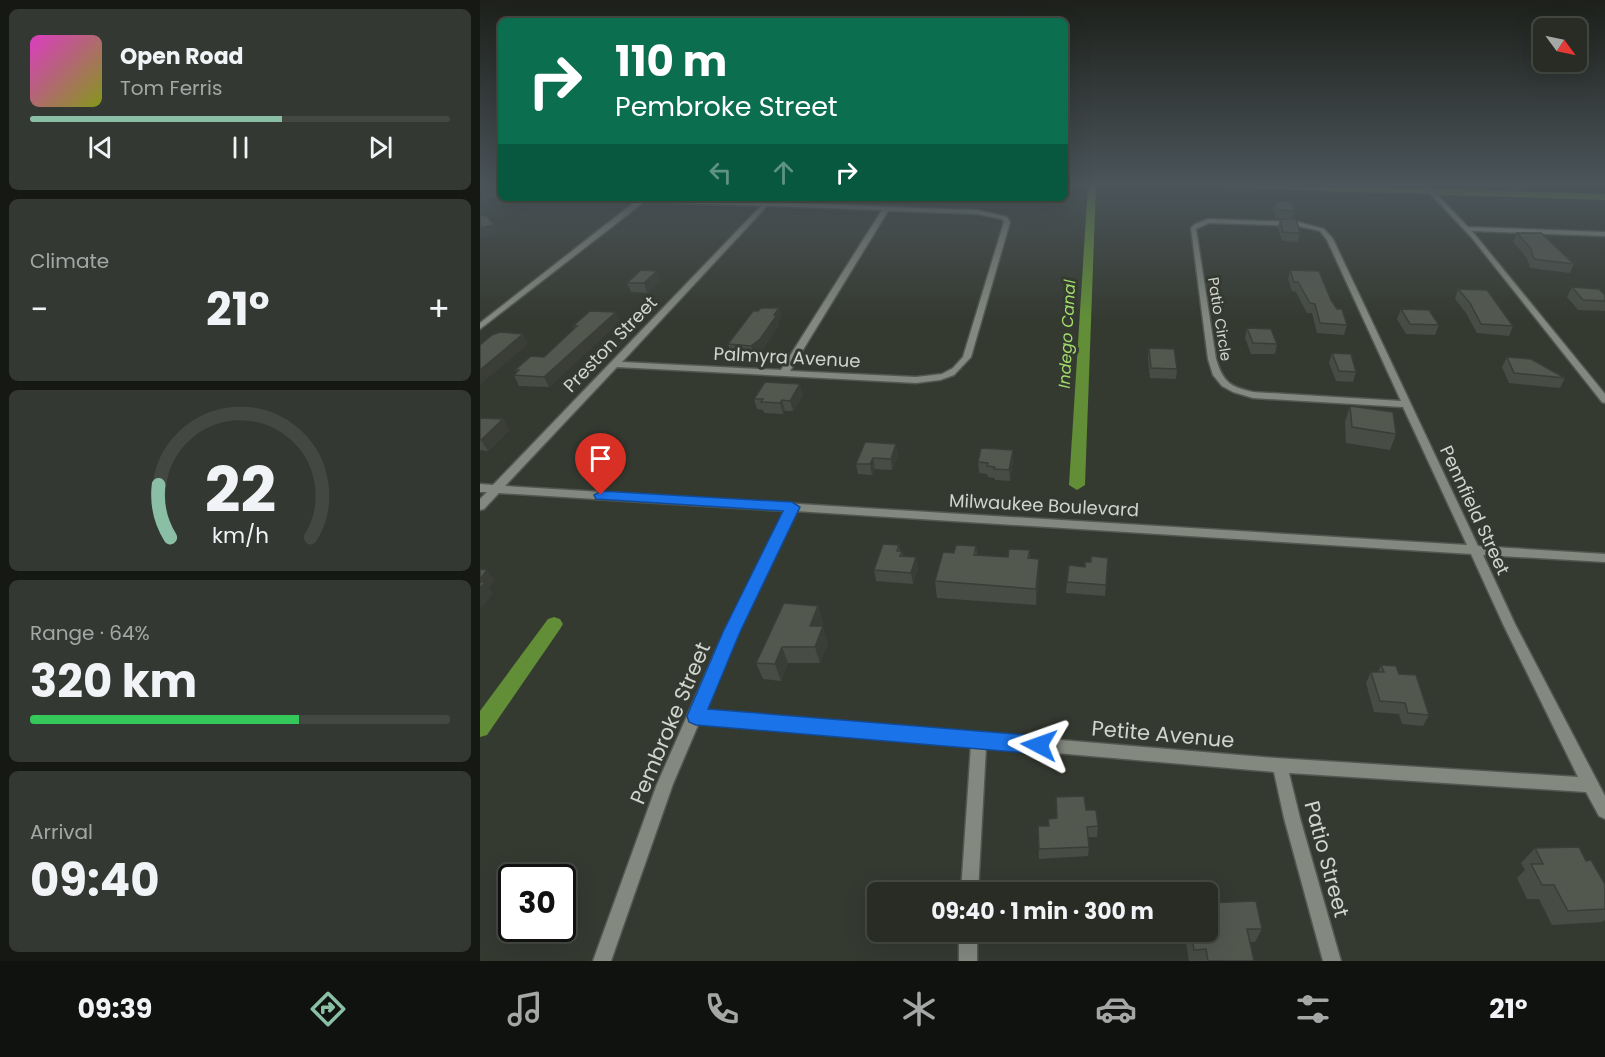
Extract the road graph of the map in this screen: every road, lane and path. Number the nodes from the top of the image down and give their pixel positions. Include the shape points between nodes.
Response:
1 (604, 230) edge
2 (742, 230) edge
3 (873, 230) edge
4 (1006, 230) edge
5 (1194, 230) edge
6 (1322, 230) edge
7 (1467, 230) edge
8 (1490, 230) edge
9 (1605, 234) edge
10 (480, 327) edge
11 (615, 364) junction
12 (784, 373) junction
13 (1605, 399) edge
14 (1406, 404) junction
15 (480, 488) edge
16 (495, 490) junction
17 (480, 506) edge
18 (792, 507) junction
19 (1476, 550) junction
20 (1605, 558) edge
21 (696, 716) junction
22 (978, 741) junction
23 (1280, 767) junction
24 (1590, 785) junction
25 (1605, 811) edge
26 (970, 882) edge
27 (968, 942) edge
28 (602, 961) edge
29 (968, 961) edge
30 (1332, 961) edge

1 - 10 street
2 - 11 street, Preston Street
3 - 12 street
4 - 12 street, Palmyra Avenue via 970,349 956,372 916,380
5 - 14 street, Patio Circle via 1215,374 1224,385 1253,395
6 - 14 street, Pennfield Street via 1330,239
7 - 13 street
8 - 9 street
11 - 12 street, Palmyra Avenue
11 - 16 street, Preston Street
14 - 19 street, Pennfield Street
15 - 16 street, Milwaukee Boulevard
16 - 17 street, Preston Street
16 - 18 street, Milwaukee Boulevard
18 - 19 street, Milwaukee Boulevard
18 - 21 street, Pembroke Street
19 - 20 street, Milwaukee Boulevard
19 - 24 street, Pennfield Street
21 - 22 street, Petite Avenue
21 - 28 street, Pembroke Street via 665,784
22 - 23 street, Petite Avenue
22 - 26 street
23 - 24 street, Petite Avenue
23 - 30 street, Patio Street
24 - 25 street, Pennfield Street
27 - 29 street

